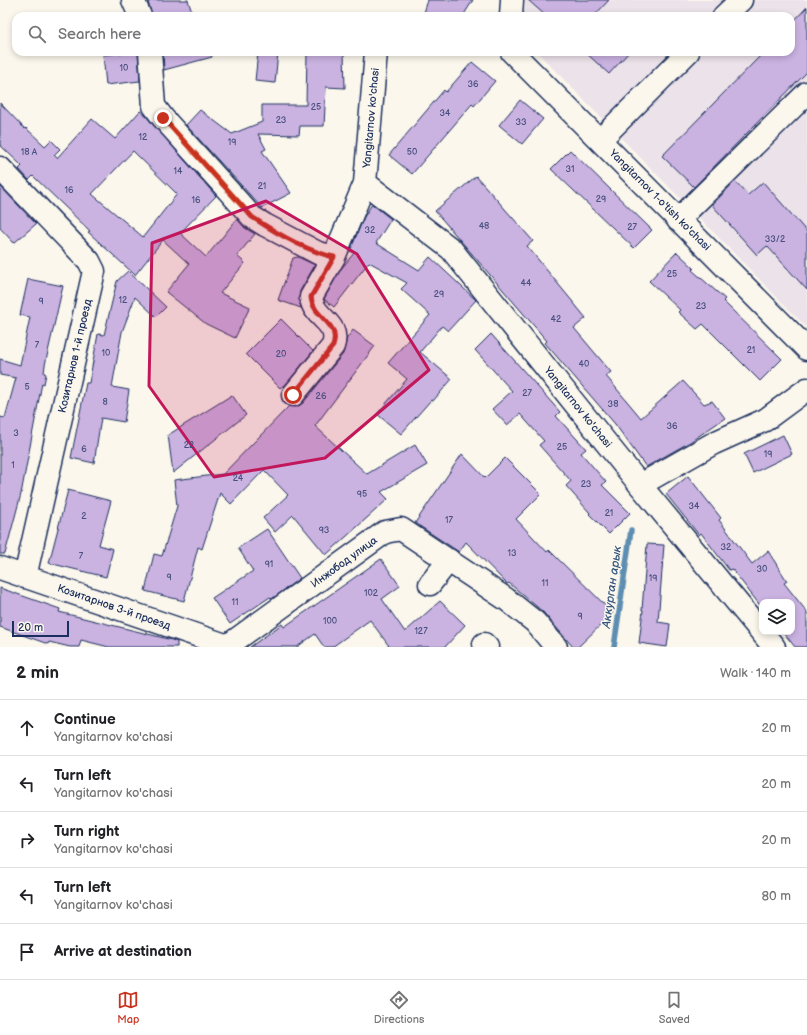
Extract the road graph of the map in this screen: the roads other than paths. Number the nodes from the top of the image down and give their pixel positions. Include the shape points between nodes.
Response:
1 (133, 0) edge
2 (512, 0) edge
3 (740, 0) edge
4 (138, 12) edge
5 (511, 12) edge
6 (728, 12) edge
7 (150, 56) edge
8 (376, 56) edge
9 (516, 56) edge
10 (684, 56) edge
11 (807, 93) edge
12 (600, 140) junction
13 (0, 168) edge
14 (365, 183) junction
15 (678, 220) junction
16 (334, 257) junction
17 (807, 349) edge
18 (807, 389) edge
19 (293, 395) dead end
20 (640, 484) junction
21 (449, 560) junction
22 (0, 568) edge
23 (25, 577) junction
24 (430, 584) dead end
25 (227, 646) edge
26 (556, 647) edge
27 (774, 647) edge

1 - 4 street
2 - 5 street
3 - 6 street
7 - 16 street via 154,106 246,212 318,253
8 - 14 street, Yangitarnov ko'chasi
9 - 12 street, Yangitarnov 1-o'tish ko'chasi
10 - 12 street
11 - 15 street
12 - 15 street, Yangitarnov 1-o'tish ko'chasi
13 - 23 street, Козитарнов 1-й проезд via 90,261 94,271
14 - 16 street, Yangitarnov ko'chasi
14 - 20 street, Yangitarnov ko'chasi via 451,249
15 - 17 street, Yangitarnov 1-o'tish ko'chasi
16 - 19 street, Yangitarnov ko'chasi via 311,297 313,307 335,332 336,339
18 - 20 street via 765,420 714,443
20 - 27 street, Yangitarnov ko'chasi
21 - 24 street
21 - 25 street, Инжобод улица via 401,529 385,532
21 - 26 street, Инжобод улица via 506,599 534,622
22 - 23 street, Козитарнов 3-й проезд
23 - 25 street, Козитарнов 3-й проезд

